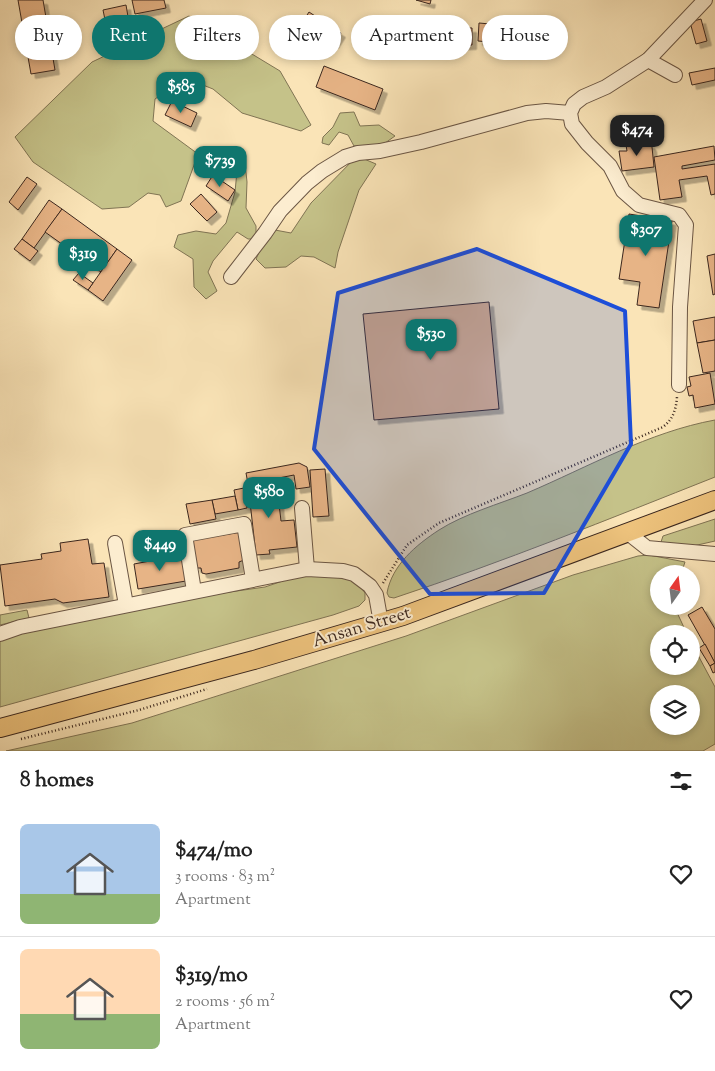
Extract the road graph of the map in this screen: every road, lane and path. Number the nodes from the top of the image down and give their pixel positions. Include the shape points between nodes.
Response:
1 (705, 0) edge
2 (648, 60) junction
3 (675, 74) dead end
4 (570, 113) junction
5 (231, 277) dead end
6 (679, 385) joint
7 (715, 500) edge
8 (302, 508) dead end
9 (628, 533) junction
10 (115, 543) dead end
11 (715, 545) edge
12 (690, 551) junction
13 (715, 554) edge
14 (307, 569) junction
15 (253, 579) junction
16 (194, 591) junction
17 (376, 595) junction
18 (126, 605) junction
19 (381, 623) junction
20 (0, 634) edge
21 (0, 728) edge

1 - 2 street
2 - 3 street
2 - 4 street via 606,87 583,97 574,104
4 - 5 street via 527,113 421,142 345,157 307,182 280,211
4 - 6 street via 572,124 610,166 623,191 639,204 679,215 686,225
6 - 17 path via 671,420 663,427 439,523 407,545
7 - 9 main road, Ansan Street
8 - 14 street
9 - 12 street via 647,548
9 - 19 main road, Ansan Street
10 - 18 street
11 - 12 street
12 - 13 street
14 - 15 street
14 - 17 street via 354,574
15 - 16 street
15 - 16 street via 244,524 185,535
16 - 18 street
17 - 19 street
18 - 20 street
19 - 21 main road, Ansan Street

